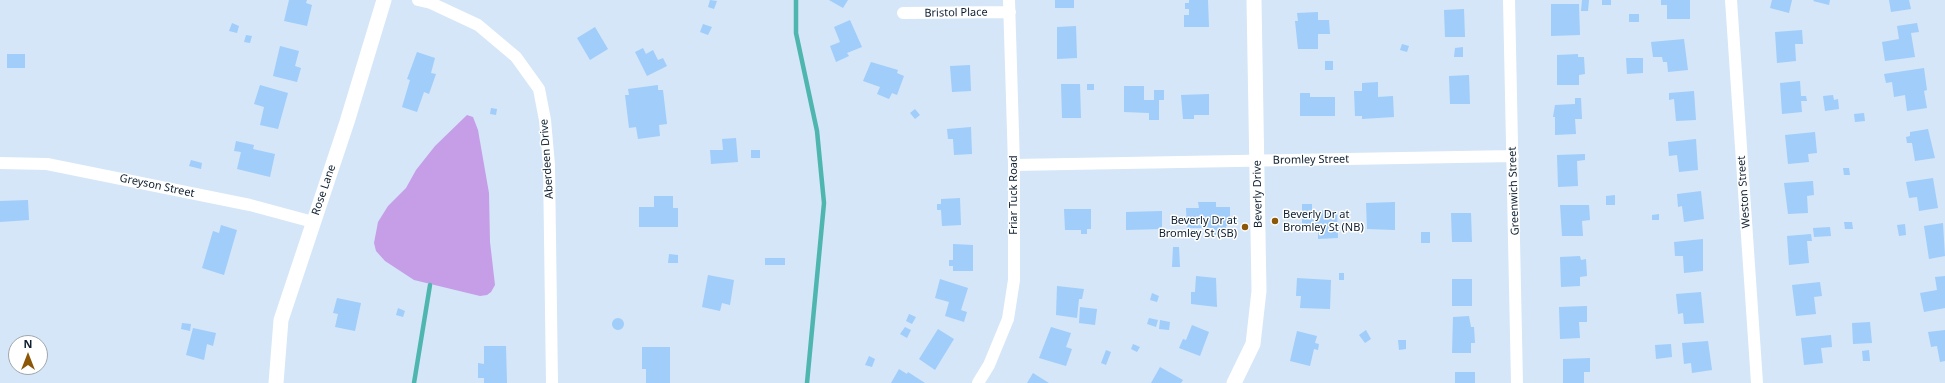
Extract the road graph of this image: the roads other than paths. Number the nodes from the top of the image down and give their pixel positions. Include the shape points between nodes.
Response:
1 (384, 0) edge
2 (418, 0) edge
3 (1254, 0) edge
4 (1509, 0) edge
5 (1731, 0) edge
6 (1009, 6) edge
7 (903, 13) dead end
8 (1513, 156) junction
9 (1257, 161) junction
10 (0, 163) edge
11 (1014, 165) junction
12 (313, 222) junction
13 (276, 383) edge
14 (552, 383) edge
15 (978, 383) edge
16 (1234, 383) edge
17 (1518, 383) edge
18 (1757, 383) edge

1 - 12 street, Rose Lane
2 - 14 street, Aberdeen Drive via 431,3 478,25 516,57 539,89 549,165
3 - 9 street, Beverly Drive
4 - 8 street, Greenwich Street
5 - 18 street, Weston Street
6 - 7 street, Bristol Place
6 - 11 street, Friar Tuck Road
8 - 9 street, Bromley Street
8 - 17 street, Greenwich Street
9 - 11 street, Bromley Street
9 - 16 street, Beverly Drive via 1259,291 1253,344
10 - 12 street, Greyson Street via 61,167 250,205
11 - 15 street, Friar Tuck Road via 1014,280 1008,319 989,365
12 - 13 street, Rose Lane via 281,320

